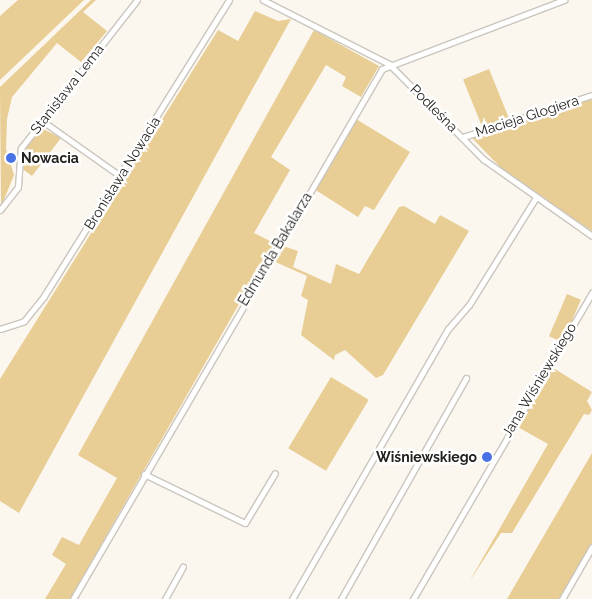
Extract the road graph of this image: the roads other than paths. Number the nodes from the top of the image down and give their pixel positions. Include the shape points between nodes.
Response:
1 (137, 0) edge
2 (229, 0) edge
3 (263, 0) edge
4 (564, 0) edge
5 (389, 64) junction
6 (592, 95) edge
7 (41, 120) junction
8 (463, 137) junction
9 (120, 176) junction
10 (535, 199) junction
11 (0, 210) edge
12 (592, 236) edge
13 (592, 292) edge
14 (0, 329) edge
15 (466, 378) dead end
16 (274, 473) dead end
17 (144, 474) junction
18 (592, 547) edge
19 (183, 567) dead end
20 (73, 599) edge
21 (164, 599) edge
22 (292, 599) edge
23 (342, 599) edge
24 (413, 599) edge
25 (562, 599) edge

1 - 7 street, Stanisława Lema
2 - 9 street, Bronisława Nowacia
3 - 5 street, Podleśna
4 - 5 street
5 - 8 street, Podleśna
5 - 17 street, Edmunda Bakalarza via 358,108
6 - 8 street, Macieja Glogiera
7 - 9 street
7 - 11 street, Stanisława Lema via 21,148 18,187
8 - 10 street, Podleśna via 483,159
9 - 14 street, Bronisława Nowacia via 31,314 24,321
10 - 12 street, Podleśna
10 - 22 street via 469,305 448,329
13 - 24 street, Jana Wiśniewskiego
15 - 23 street
16 - 17 street via 245,523
17 - 20 street, Edmunda Bakalarza
18 - 25 street
19 - 21 street

